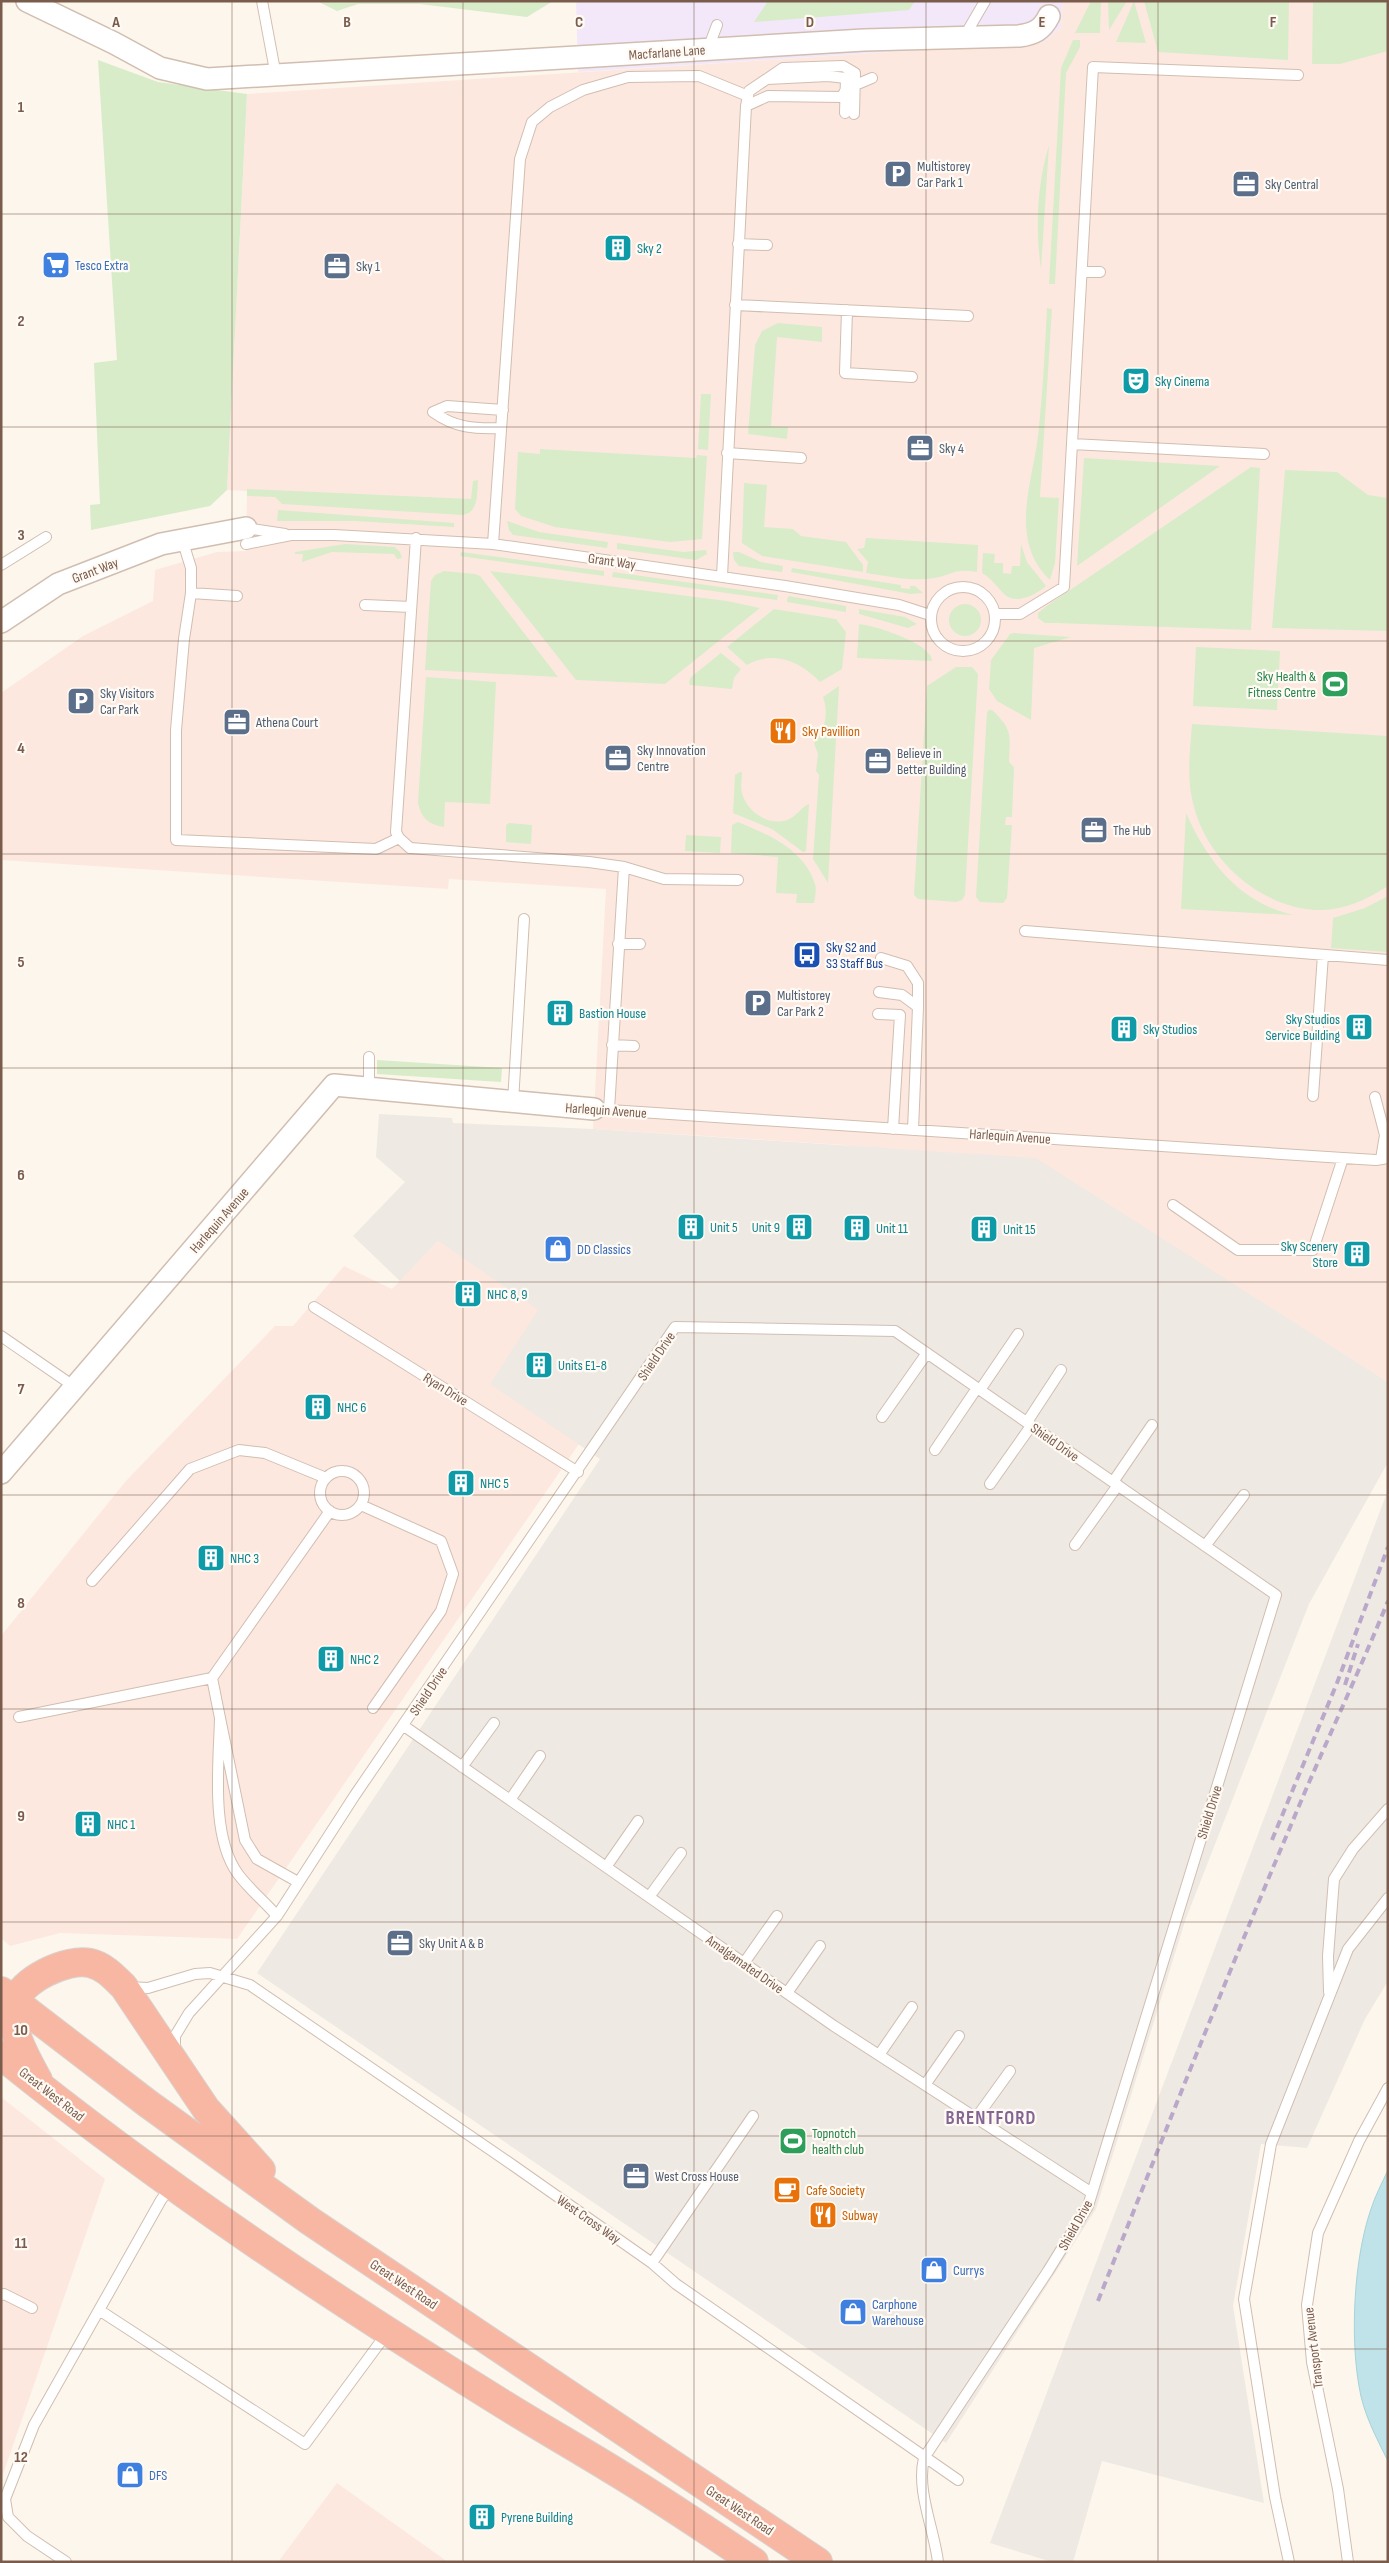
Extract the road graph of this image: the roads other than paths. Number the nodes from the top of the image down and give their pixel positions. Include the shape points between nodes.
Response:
1 (27, 1) edge
2 (262, 1) edge
3 (985, 1) edge
4 (1050, 9) edge
5 (716, 25) dead end
6 (963, 38) junction
7 (708, 49) junction
8 (1298, 75) dead end
9 (277, 77) junction
10 (872, 78) dead end
11 (848, 91) junction
12 (747, 101) junction
13 (850, 113) dead end
14 (738, 244) junction
15 (767, 245) dead end
16 (1082, 272) junction
17 (1100, 272) dead end
18 (735, 305) junction
19 (847, 310) junction
20 (968, 316) dead end
21 (912, 377) dead end
22 (503, 410) junction
23 (501, 428) junction
24 (1072, 444) junction
25 (727, 453) junction
26 (1264, 454) dead end
27 (801, 458) dead end
28 (246, 536) junction
29 (291, 536) junction
30 (46, 537) dead end
31 (190, 538) junction
32 (416, 538) junction
33 (493, 544) junction
34 (1, 565) edge
35 (722, 576) junction
36 (191, 593) junction
37 (237, 596) dead end
38 (365, 605) dead end
39 (412, 607) junction
40 (994, 614) junction
41 (930, 615) junction
42 (1, 622) edge
43 (398, 838) junction
44 (624, 867) junction
45 (738, 880) dead end
46 (524, 919) dead end
47 (1025, 931) dead end
48 (618, 944) junction
49 (640, 944) dead end
50 (1322, 955) junction
51 (882, 958) dead end
52 (1388, 960) edge
53 (880, 992) dead end
54 (918, 1007) junction
55 (878, 1014) dead end
56 (612, 1045) junction
57 (634, 1046) dead end
58 (369, 1057) dead end
59 (369, 1088) junction
60 (1313, 1096) dead end
61 (1375, 1097) dead end
62 (513, 1102) junction
63 (602, 1110) junction
64 (893, 1129) junction
65 (913, 1130) junction
66 (1343, 1158) junction
67 (1384, 1158) edge
68 (1173, 1205) dead end
69 (314, 1307) dead end
70 (1018, 1334) dead end
71 (1, 1336) edge
72 (927, 1353) junction
73 (1061, 1370) dead end
74 (75, 1387) junction
75 (978, 1389) junction
76 (882, 1417) dead end
77 (1029, 1424) junction
78 (1152, 1425) dead end
79 (935, 1450) dead end
80 (578, 1472) junction
81 (1, 1473) edge
82 (326, 1478) junction
83 (990, 1484) dead end
84 (1115, 1484) junction
85 (1244, 1495) dead end
86 (361, 1505) junction
87 (330, 1511) junction
88 (1075, 1545) dead end
89 (1205, 1546) junction
90 (92, 1581) dead end
91 (212, 1678) junction
92 (373, 1708) dead end
93 (20, 1717) dead end
94 (220, 1718) junction
95 (494, 1724) dead end
96 (404, 1726) junction
97 (540, 1756) dead end
98 (462, 1767) junction
99 (510, 1800) junction
100 (1388, 1809) edge
101 (638, 1821) dead end
102 (681, 1853) dead end
103 (606, 1867) junction
104 (298, 1882) junction
105 (649, 1897) junction
106 (1388, 1898) edge
107 (278, 1916) junction
108 (777, 1916) dead end
109 (820, 1946) dead end
110 (744, 1963) junction
111 (223, 1977) junction
112 (124, 1986) junction
113 (787, 1993) junction
114 (8, 1997) edge
115 (1330, 1997) junction
116 (912, 2007) dead end
117 (959, 2036) dead end
118 (1, 2055) edge
119 (878, 2055) junction
120 (174, 2063) junction
121 (1010, 2071) dead end
122 (925, 2085) junction
123 (1388, 2088) edge
124 (50, 2094) junction
125 (753, 2116) dead end
126 (976, 2118) junction
127 (172, 2184) junction
128 (1092, 2193) junction
129 (310, 2221) junction
130 (652, 2263) junction
131 (1, 2295) edge
132 (32, 2308) dead end
133 (100, 2310) junction
134 (388, 2332) junction
135 (924, 2458) junction
136 (958, 2480) dead end
137 (66, 2562) edge
138 (754, 2562) edge
139 (818, 2562) edge
140 (938, 2562) edge
141 (1289, 2562) edge
142 (1348, 2562) edge

1 - 9 street, Macfarlane Lane via 160,68 207,79
2 - 9 lane
3 - 6 lane
4 - 6 street, Macfarlane Lane via 1044,26 1034,34
5 - 7 lane
6 - 7 street, Macfarlane Lane
7 - 9 street, Macfarlane Lane
8 - 16 lane via 1093,67
10 - 11 lane
11 - 12 lane via 768,96
11 - 12 lane via 855,73 844,66 783,68 749,91
11 - 13 lane
12 - 14 lane
12 - 22 lane via 699,76 628,77 583,90 550,107 532,122 520,159
14 - 15 lane
14 - 18 lane
16 - 17 lane
16 - 24 lane
18 - 19 lane
18 - 25 lane
19 - 20 lane
19 - 21 lane via 845,373
22 - 23 lane
22 - 23 lane via 447,406 433,412 458,426
23 - 33 lane
24 - 26 lane
24 - 40 lane via 1064,587 1020,614
25 - 27 lane
25 - 35 lane
28 - 29 lane, Grant Way
28 - 29 lane, Grant Way
28 - 31 street, Grant Way
29 - 32 lane, Grant Way
30 - 34 lane
31 - 36 lane
31 - 42 street, Grant Way via 161,544 58,584
32 - 33 lane, Grant Way
32 - 39 lane
33 - 35 lane, Grant Way
35 - 41 lane, Grant Way via 900,604
36 - 37 lane
36 - 43 lane via 176,730 176,840 376,849
38 - 39 lane
39 - 43 lane via 396,824
40 - 41 lane via 990,601 982,593 961,586 941,596
40 - 41 lane via 995,623 987,641 969,651 949,648 935,635
43 - 44 lane via 410,848
44 - 45 lane via 664,879
44 - 48 lane
46 - 62 lane
47 - 50 lane
48 - 49 lane
48 - 56 lane
50 - 52 lane
50 - 60 lane
51 - 54 lane via 907,966 918,983
53 - 54 lane via 902,995
54 - 65 lane
55 - 64 lane via 900,1015
56 - 57 lane
56 - 63 lane
58 - 59 lane
59 - 62 street, Harlequin Avenue
59 - 74 street, Harlequin Avenue via 334,1085
61 - 67 lane via 1385,1135
62 - 63 street, Harlequin Avenue
63 - 64 lane, Harlequin Avenue
64 - 65 lane, Harlequin Avenue
65 - 66 lane, Harlequin Avenue
66 - 67 lane, Harlequin Avenue
66 - 68 lane via 1313,1250 1238,1250
69 - 80 lane, Ryan Drive
70 - 75 lane
71 - 74 lane
72 - 75 lane, Shield Drive
72 - 76 lane
72 - 80 lane, Shield Drive via 895,1331 675,1327
73 - 77 lane
74 - 81 street, Harlequin Avenue
75 - 77 lane, Shield Drive
75 - 79 lane
77 - 83 lane
77 - 84 lane, Shield Drive
78 - 84 lane
80 - 96 lane, Shield Drive
82 - 86 lane via 339,1471 354,1474 363,1484
82 - 87 lane via 320,1491 321,1499
82 - 90 lane via 265,1453 239,1450 190,1469
84 - 88 lane
84 - 89 lane, Shield Drive
85 - 89 lane
86 - 87 lane via 350,1514
86 - 92 lane via 441,1541 453,1574 441,1611
87 - 91 lane
89 - 128 lane, Shield Drive via 1276,1595
91 - 93 lane
91 - 94 lane
94 - 104 lane via 245,1840 257,1859
94 - 107 lane via 219,1808 226,1847 237,1873
95 - 98 lane
96 - 98 lane, Amalgamated Drive
96 - 104 lane, Shield Drive
97 - 99 lane
98 - 99 lane, Amalgamated Drive
99 - 103 lane, Amalgamated Drive
100 - 115 lane via 1353,1849 1334,1879 1328,1956
101 - 103 lane
102 - 105 lane
103 - 105 lane, Amalgamated Drive
104 - 107 lane, Shield Drive
105 - 110 lane, Amalgamated Drive
106 - 115 lane via 1348,1949
107 - 111 lane, Shield Drive
108 - 110 lane
109 - 113 lane
110 - 113 lane, Amalgamated Drive
111 - 112 lane, West Cross Way via 210,1973 195,1974 148,1988
111 - 120 lane, Shield Drive via 189,2013 175,2036
111 - 130 lane, West Cross Way via 250,1985
112 - 114 highway via 108,1971 91,1963 75,1962 55,1968
112 - 120 highway
113 - 119 lane, Amalgamated Drive
114 - 124 highway via 19,2038 34,2072
114 - 129 highway, Great West Road via 146,2103
115 - 141 lane via 1271,2144 1244,2299 1274,2497
116 - 119 lane
117 - 122 lane
118 - 124 highway, Great West Road
119 - 122 lane, Amalgamated Drive
120 - 129 highway via 235,2143
121 - 126 lane
122 - 126 lane, Amalgamated Drive
123 - 142 lane, Transport Avenue via 1359,2141 1318,2233 1307,2305 1312,2362 1338,2489
124 - 127 highway, Great West Road
125 - 130 lane
126 - 128 lane, Amalgamated Drive
127 - 133 lane
127 - 134 highway, Great West Road
128 - 135 lane, Shield Drive via 1088,2206 1048,2271
129 - 139 highway, Great West Road
130 - 135 lane, West Cross Way via 676,2284 915,2448
131 - 132 lane
133 - 134 lane via 305,2444
133 - 137 lane via 34,2425 5,2499 8,2517 27,2536
134 - 138 highway, Great West Road via 625,2477
135 - 136 lane, West Cross Way
135 - 140 lane via 923,2489

